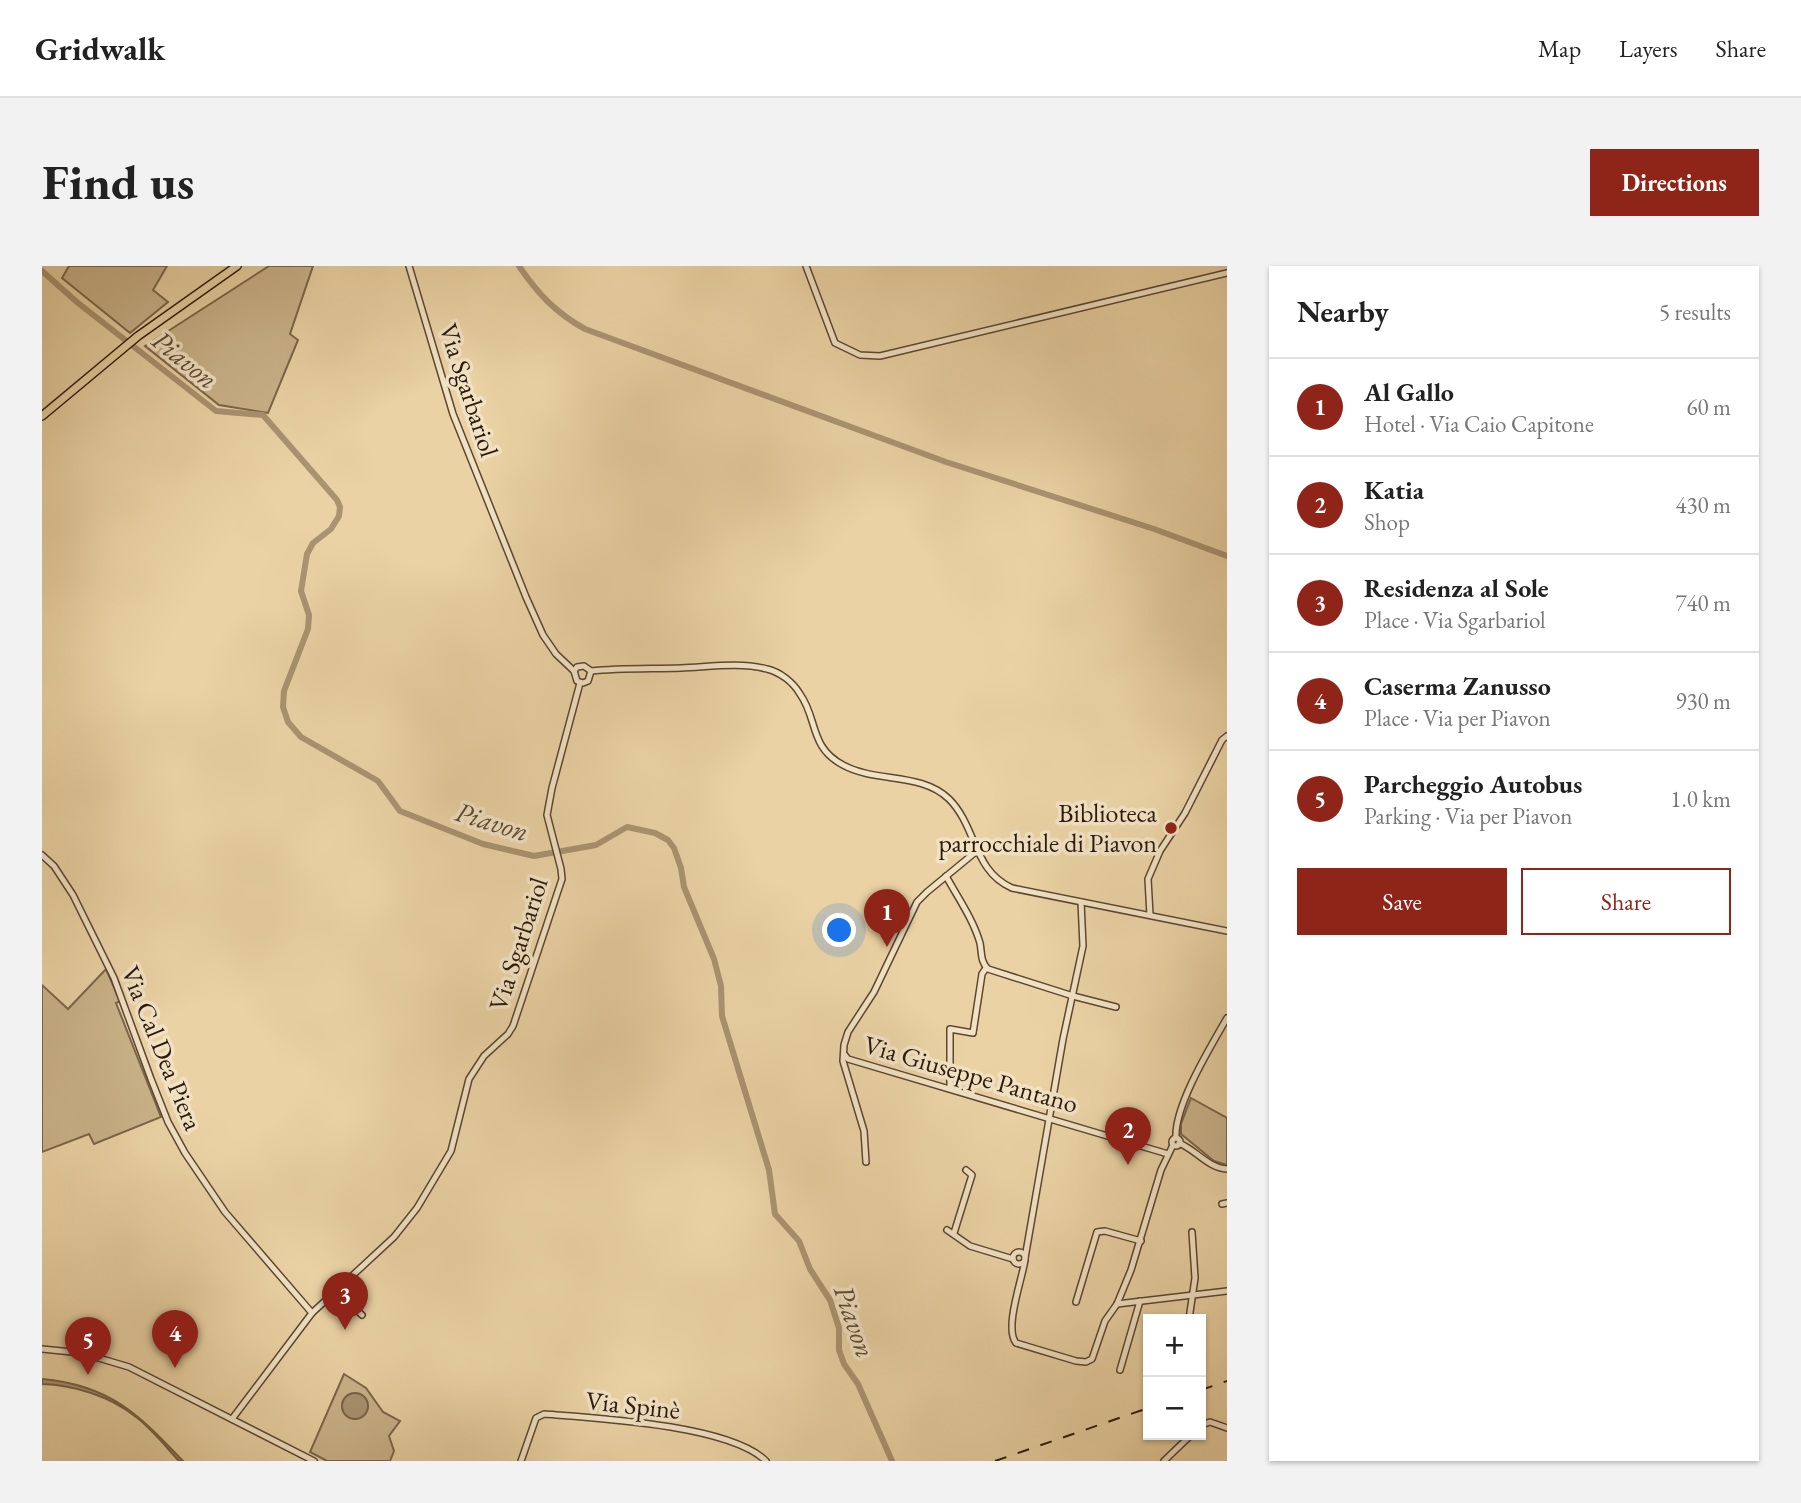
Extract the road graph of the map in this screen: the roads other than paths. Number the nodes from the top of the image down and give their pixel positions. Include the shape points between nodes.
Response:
1 (237, 266) edge
2 (409, 266) edge
3 (806, 266) edge
4 (1227, 273) edge
5 (42, 416) edge
6 (574, 671) junction
7 (591, 671) junction
8 (580, 683) junction
9 (1227, 736) edge
10 (978, 850) junction
11 (42, 855) edge
12 (946, 876) junction
13 (1082, 902) junction
14 (1150, 915) junction
15 (1227, 931) edge
16 (986, 968) junction
17 (1073, 996) junction
18 (1116, 1007) dead end
19 (1227, 1018) edge
20 (844, 1054) junction
21 (950, 1088) junction
22 (1050, 1117) junction
23 (1176, 1142) junction
24 (1168, 1154) junction
25 (866, 1162) dead end
26 (1227, 1169) edge
27 (966, 1170) dead end
28 (947, 1230) dead end
29 (1192, 1232) dead end
30 (954, 1233) junction
31 (1141, 1241) junction
32 (1027, 1242) junction
33 (1016, 1255) junction
34 (1025, 1259) junction
35 (1018, 1264) junction
36 (1022, 1273) junction
37 (336, 1291) junction
38 (1227, 1292) edge
39 (1192, 1295) junction
40 (1140, 1301) junction
41 (1076, 1302) dead end
42 (1117, 1304) junction
43 (312, 1313) junction
44 (1190, 1314) edge
45 (362, 1315) dead end
46 (42, 1349) edge
47 (1120, 1370) dead end
48 (232, 1419) junction
49 (1206, 1423) edge
50 (1227, 1428) edge
51 (1186, 1440) edge
52 (314, 1461) edge
53 (521, 1461) edge
54 (766, 1461) edge
55 (1164, 1461) edge

1 - 5 main road via 138,336
2 - 6 street, Via Sgarbariol via 453,414 526,597 543,635
3 - 4 street via 835,343 860,355 880,356
6 - 7 street via 584,666
6 - 8 street, Via Sgarbariol
7 - 8 street, Via Sgarbariol via 589,681
7 - 10 street via 729,666 769,669 782,675 800,694 815,736 832,757 855,770 938,790 967,822
8 - 37 street, Via Sgarbariol via 548,804 547,822 561,869 560,887 521,1007 508,1034 484,1056 469,1079 445,1164 409,1219
9 - 14 street via 1160,851 1148,879
10 - 12 street
10 - 13 street via 990,873 1002,883
11 - 43 street, Via Cal Dea Piera via 73,895 114,978 168,1122 185,1153 225,1212
12 - 16 street via 974,927
12 - 20 street via 912,910 874,992 848,1032
13 - 14 street
13 - 17 street via 1083,946
14 - 15 street
16 - 17 street
16 - 21 street via 973,1033 950,1029
17 - 18 street
17 - 22 street
19 - 23 street via 1198,1068 1178,1122
20 - 21 street, Via Giuseppe Pantano via 848,1059
20 - 25 street via 864,1131
21 - 22 street, Via Giuseppe Pantano
22 - 24 street, Via Giuseppe Pantano
22 - 32 street
23 - 24 street
23 - 26 street
24 - 31 street
27 - 30 street via 972,1175
28 - 30 street
29 - 39 street
30 - 33 street via 970,1246
31 - 41 street via 1105,1231 1096,1234
31 - 42 street
32 - 33 street
32 - 34 street
33 - 34 street via 1023,1253
33 - 35 street
34 - 35 street
34 - 36 street
35 - 36 street
36 - 42 street via 1011,1328 1016,1343 1076,1362 1089,1361
37 - 43 street, Via Sgarbariol
37 - 45 street
38 - 39 street
39 - 40 street
39 - 44 street
40 - 42 street
40 - 47 street
43 - 48 street, Via Sgarbariol
46 - 48 street via 118,1363
48 - 52 street
49 - 50 street
51 - 55 street
53 - 54 street, Via Spinè via 536,1418 547,1414 683,1428 744,1445

